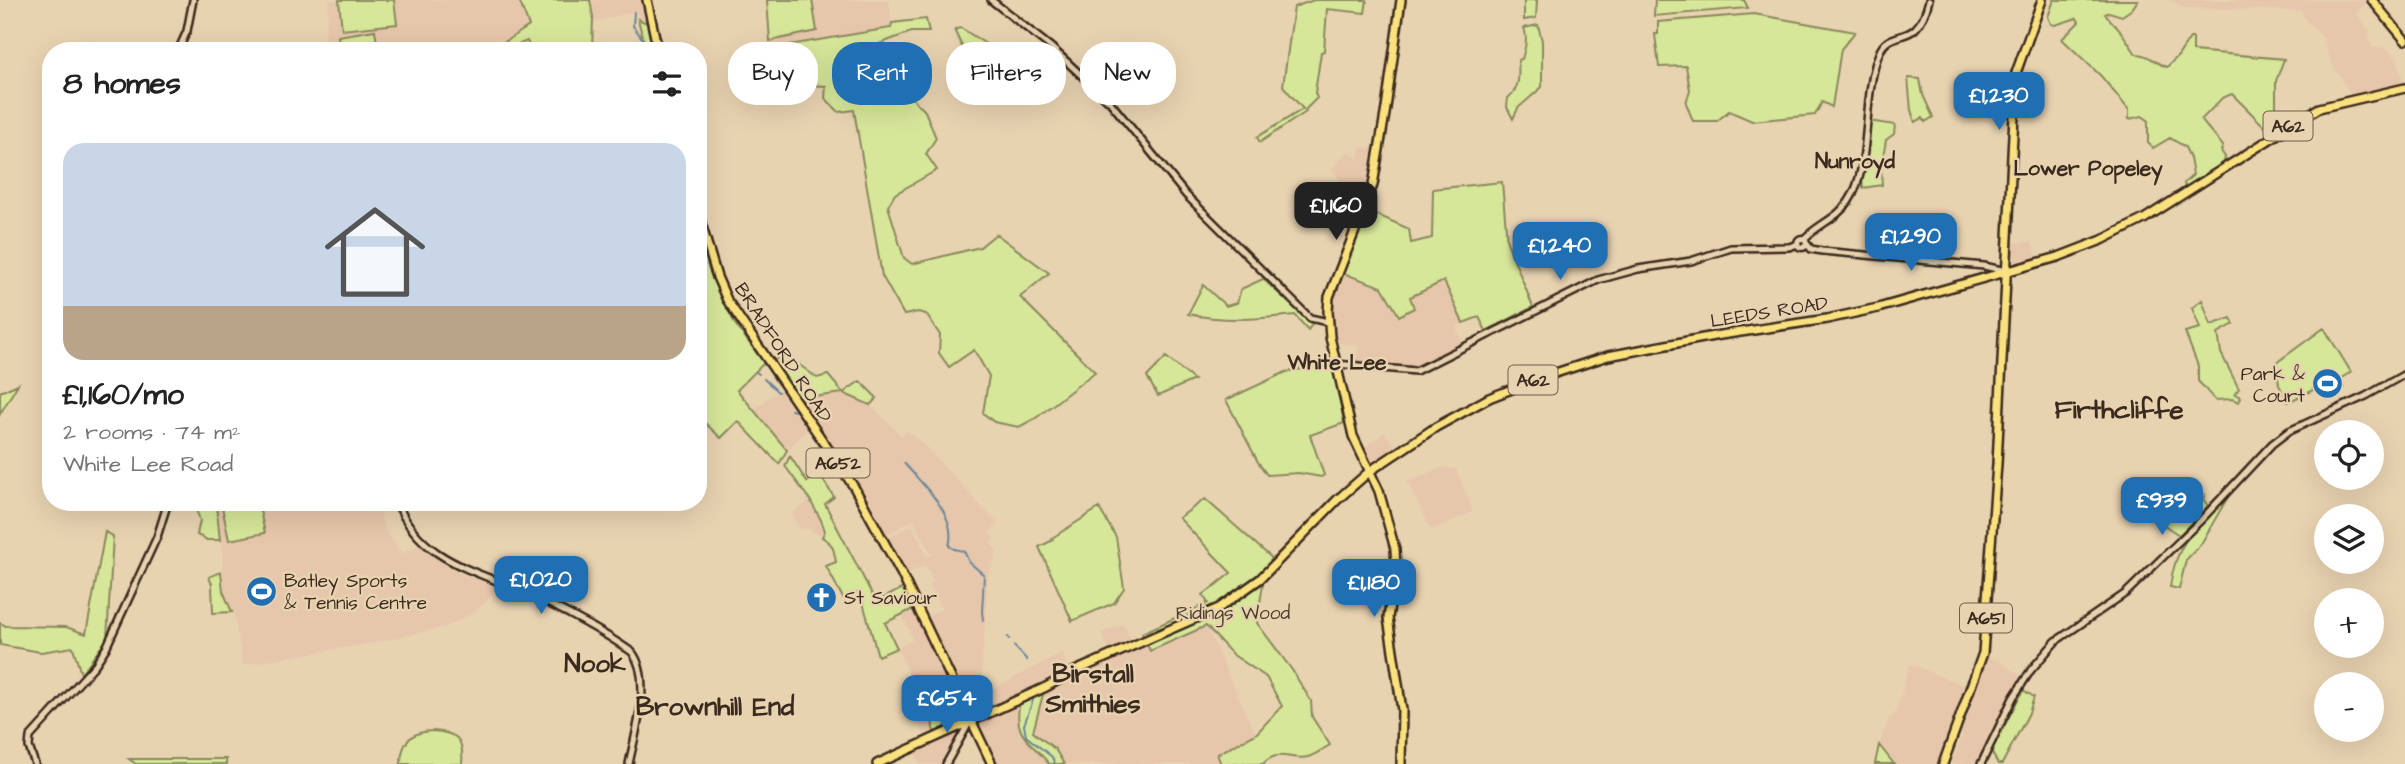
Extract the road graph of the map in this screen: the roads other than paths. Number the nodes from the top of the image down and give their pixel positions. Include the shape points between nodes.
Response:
1 (193, 0) edge
2 (647, 0) edge
3 (991, 0) edge
4 (1401, 0) edge
5 (1929, 0) edge
6 (2042, 0) edge
7 (2372, 0) edge
8 (2405, 40) edge
9 (182, 42) edge
10 (656, 42) edge
11 (2405, 88) edge
12 (707, 240) edge
13 (1805, 242) junction
14 (2007, 272) junction
15 (1328, 322) junction
16 (1336, 364) junction
17 (2405, 374) edge
18 (1370, 471) junction
19 (165, 511) edge
20 (400, 511) edge
21 (971, 720) junction
22 (34, 764) edge
23 (629, 764) edge
24 (877, 764) edge
25 (946, 764) edge
26 (992, 764) edge
27 (1401, 764) edge
28 (1943, 764) edge
29 (1981, 764) edge

1 - 9 street
2 - 10 main road
3 - 15 street via 1110,102 1186,195 1310,317
4 - 15 main road via 1373,185 1329,297
5 - 13 street via 1915,29 1892,37 1881,50 1868,98 1857,187 1839,212
6 - 14 main road via 2016,73
7 - 8 main road
11 - 14 main road, LEEDS ROAD / A62 via 2319,108 2144,219 2102,240
12 - 21 main road, BRADFORD ROAD / A652 via 727,300 854,487
13 - 14 street via 1822,251 1997,267
13 - 16 street via 1802,248 1798,244 1731,248 1598,280 1416,371
14 - 18 main road, LEEDS ROAD / A62 via 1827,319 1714,335 1596,359 1489,398
14 - 28 main road, A651 via 1983,653
15 - 16 main road
16 - 18 main road via 1353,436
17 - 29 street via 2288,431 2126,593 2056,641 2013,698
18 - 21 main road, A62 via 1260,579 1219,608
18 - 27 main road via 1396,559 1388,618 1402,710
19 - 22 street via 106,648 30,737
20 - 23 street via 419,538 453,564 523,592 632,652 643,682
21 - 24 main road, A62
21 - 25 street
21 - 26 main road, BRADFORD ROAD / A652

